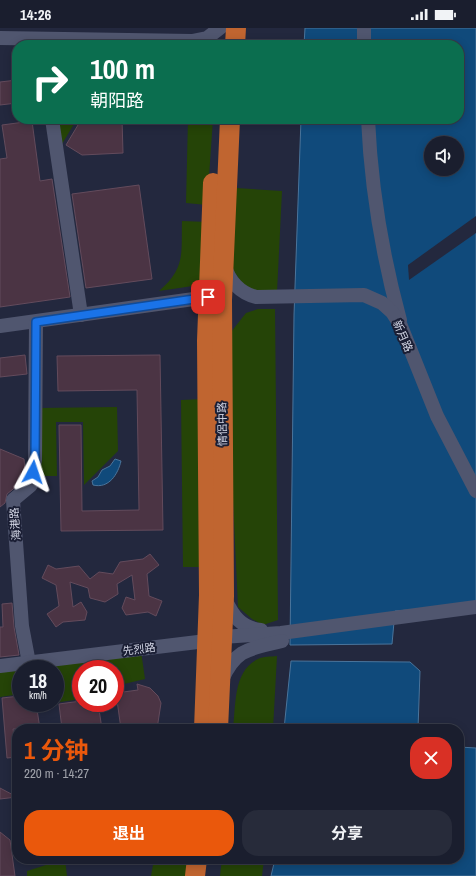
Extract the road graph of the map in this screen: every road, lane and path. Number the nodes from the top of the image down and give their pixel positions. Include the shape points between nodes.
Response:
1 (220, 28) edge
2 (223, 28) edge
3 (236, 28) edge
4 (364, 28) edge
5 (0, 38) edge
6 (20, 40) edge
7 (203, 40) edge
8 (222, 40) edge
9 (235, 40) edge
10 (364, 40) edge
11 (53, 124) edge
12 (216, 124) edge
13 (230, 124) edge
14 (368, 124) edge
15 (224, 261) junction
16 (208, 297) junction
17 (81, 316) junction
18 (36, 322) junction
19 (0, 326) edge
20 (401, 326) junction
21 (476, 491) edge
22 (224, 596) junction
23 (476, 607) edge
24 (476, 614) edge
25 (281, 637) junction
26 (217, 641) junction
27 (29, 660) edge
28 (47, 660) edge
29 (12, 664) edge
30 (0, 666) edge
31 (221, 682) junction
32 (204, 724) edge
33 (218, 724) edge
34 (196, 864) edge
35 (207, 864) edge
36 (195, 876) edge
37 (206, 876) edge

1 - 7 street
2 - 8 highway
3 - 9 highway
4 - 10 street
5 - 6 street
11 - 17 street
12 - 16 highway, 情侶中路
13 - 15 highway, 情侶中路
14 - 20 street via 370,169 385,262
15 - 20 street, 新月路 via 230,279 245,293 260,298 364,295 382,303
15 - 22 highway, 情侶中路 via 221,341
16 - 17 street
16 - 26 highway, 情侶中路 via 209,595
17 - 18 street
18 - 19 street
18 - 27 street, 海港路 via 35,460 31,485 13,500 22,626
20 - 21 street, 新月路 via 437,416
22 - 25 street via 231,613 243,625
22 - 26 highway, 情侶中路
23 - 25 street
24 - 25 street via 421,623
25 - 26 street, 先烈路
25 - 31 street via 235,658
26 - 28 street, 先烈路
26 - 31 highway, 情侶中路
26 - 32 highway, 情侶中路 via 207,682
29 - 30 street, 先烈路
31 - 33 highway, 情侶中路
34 - 36 highway
35 - 37 highway

